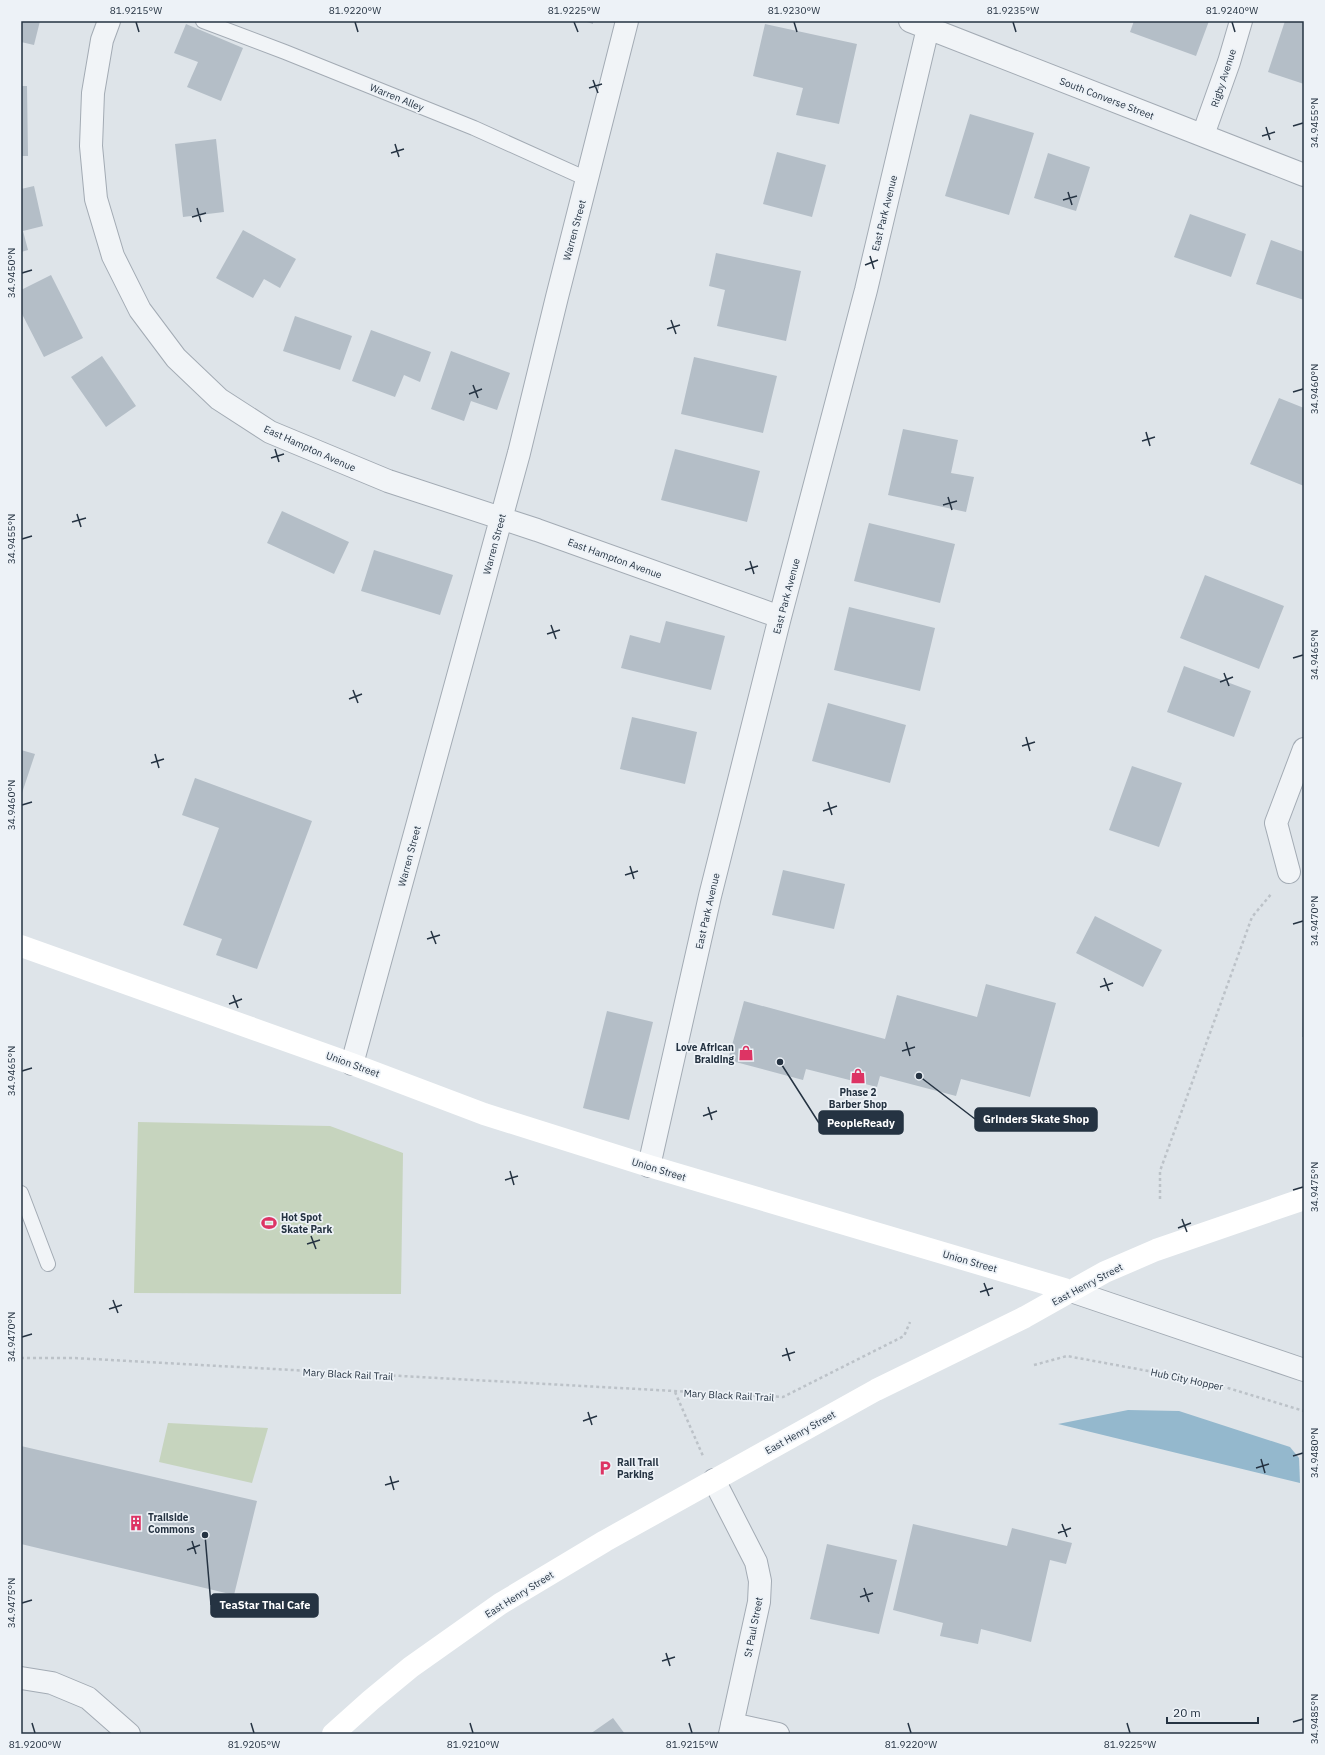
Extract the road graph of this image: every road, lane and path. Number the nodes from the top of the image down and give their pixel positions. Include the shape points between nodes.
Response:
1 (109, 21) edge
2 (203, 21) edge
3 (627, 21) edge
4 (1241, 21) edge
5 (919, 25) edge
6 (1203, 135) junction
7 (1304, 175) edge
8 (588, 179) junction
9 (501, 519) junction
10 (780, 617) junction
11 (1304, 750) edge
12 (1289, 872) joint
13 (21, 946) edge
14 (352, 1064) junction
15 (649, 1166) junction
16 (21, 1193) edge
17 (1304, 1198) edge
18 (1160, 1200) dead end
19 (48, 1264) dead end
20 (1071, 1291) junction
21 (910, 1322) dead end
22 (21, 1358) edge
23 (1034, 1365) dead end
24 (1304, 1370) edge
25 (675, 1392) junction
26 (1304, 1411) edge
27 (714, 1480) junction
28 (21, 1678) edge
29 (731, 1729) edge
30 (129, 1734) edge
31 (333, 1734) edge
32 (778, 1734) edge

1 - 9 street, East Hampton Avenue via 102,40 93,92 90,146 96,199 113,256 140,310 176,358 219,399 270,432 388,481
2 - 8 lane, Warren Alley via 474,128
3 - 8 street, Warren Street
4 - 6 street, Rigby Avenue
5 - 6 street, South Converse Street
5 - 10 street, East Park Avenue via 866,290
6 - 7 street, South Converse Street
8 - 9 street, Warren Street
9 - 10 street, East Hampton Avenue
9 - 14 street, Warren Street
10 - 15 street, East Park Avenue via 709,900
11 - 12 street via 1276,823
12 - 18 path via 1252,917 1160,1171
13 - 14 main road, Union Street
14 - 15 main road, Union Street via 484,1114
15 - 20 main road, Union Street
16 - 19 lane
17 - 20 main road, East Henry Street via 1156,1250 1105,1272
20 - 24 street, Union Street
20 - 27 main road, East Henry Street via 1025,1317 876,1390
21 - 25 path, Mary Black Rail Trail via 904,1336 783,1397
22 - 25 path, Mary Black Rail Trail via 82,1359
23 - 26 path, Hub City Hopper via 1067,1356 1208,1382
25 - 27 path, Mary Black Rail Trail
27 - 29 street, St Paul Street via 756,1562 760,1582 759,1602
27 - 31 main road, East Henry Street via 605,1540 500,1604 411,1667
28 - 30 street via 52,1684 88,1698
29 - 32 street

